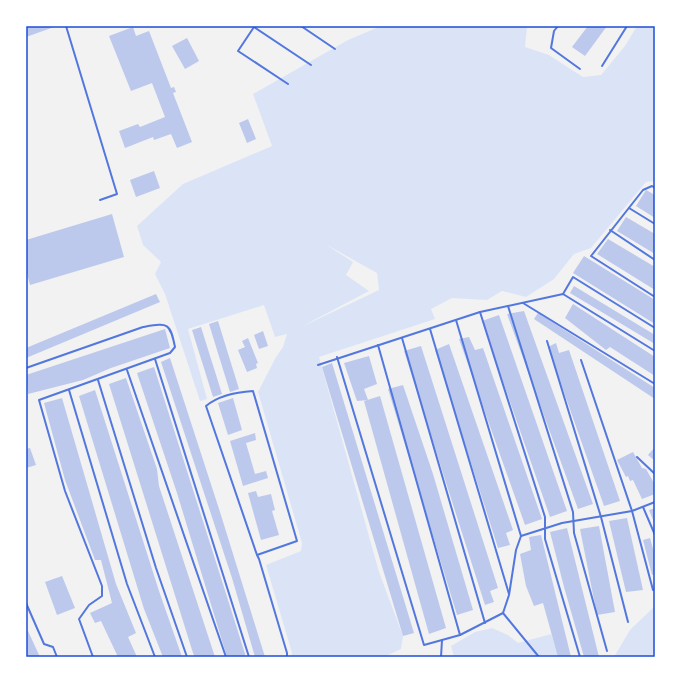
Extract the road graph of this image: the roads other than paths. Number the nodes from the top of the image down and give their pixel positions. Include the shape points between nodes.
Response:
1 (66, 26) edge
2 (301, 26) edge
3 (558, 26) edge
4 (627, 26) edge
5 (255, 27) edge
6 (335, 49) dead end
7 (311, 66) dead end
8 (602, 66) dead end
9 (580, 69) dead end
10 (288, 84) dead end
11 (655, 188) edge
12 (100, 200) dead end
13 (628, 208) junction
14 (655, 224) edge
15 (610, 230) junction
16 (655, 260) edge
17 (562, 294) junction
18 (655, 297) edge
19 (522, 303) junction
20 (508, 306) junction
21 (480, 312) junction
22 (456, 320) junction
23 (655, 328) edge
24 (430, 329) junction
25 (402, 338) junction
26 (547, 341) dead end
27 (378, 345) junction
28 (655, 351) edge
29 (337, 357) junction
30 (154, 359) junction
31 (581, 360) dead end
32 (318, 365) dead end
33 (26, 368) edge
34 (127, 370) junction
35 (98, 380) junction
36 (655, 384) edge
37 (69, 390) junction
38 (637, 457) dead end
39 (655, 474) edge
40 (655, 502) edge
41 (643, 507) junction
42 (632, 512) junction
43 (601, 517) junction
44 (573, 521) junction
45 (545, 528) junction
46 (655, 535) edge
47 (521, 536) junction
48 (258, 555) junction
49 (653, 590) dead end
50 (509, 595) junction
51 (26, 603) edge
52 (502, 613) junction
53 (628, 622) dead end
54 (485, 623) junction
55 (460, 634) junction
56 (442, 640) junction
57 (606, 651) dead end
58 (57, 657) edge
59 (93, 657) edge
60 (154, 657) edge
61 (186, 657) edge
62 (226, 657) edge
63 (249, 657) edge
64 (286, 657) edge
65 (441, 657) edge
66 (539, 657) edge
67 (580, 657) edge

1 - 12 lane via 117,194
2 - 6 lane
3 - 9 lane via 554,31 551,48
4 - 8 lane
5 - 7 lane
5 - 10 lane via 238,51
11 - 13 lane via 652,186 642,190
13 - 14 lane
13 - 15 lane
15 - 16 lane
15 - 18 lane via 591,256
17 - 19 lane
17 - 23 lane via 573,277
17 - 28 lane
19 - 20 lane
19 - 36 lane
20 - 21 lane
20 - 44 lane
21 - 22 lane
21 - 45 lane via 545,516
22 - 24 lane
22 - 47 lane
24 - 25 lane
24 - 50 lane
25 - 27 lane
25 - 54 lane
26 - 43 lane
27 - 29 lane
27 - 55 lane
29 - 32 lane
29 - 56 lane via 424,645
30 - 33 lane via 170,353 175,347 172,330 167,326 143,327
30 - 34 lane
30 - 63 lane
31 - 42 lane
34 - 35 lane
34 - 62 lane
35 - 37 lane
35 - 61 lane
37 - 59 lane via 39,400 65,491 102,586 102,596 89,605 80,619
37 - 60 lane via 128,584
38 - 39 lane
40 - 41 lane
41 - 42 lane
41 - 46 lane
42 - 43 lane
42 - 49 lane
43 - 44 lane
43 - 53 lane
44 - 45 lane
44 - 57 lane
45 - 47 lane
45 - 67 lane via 545,539
47 - 50 lane via 516,550
48 - 48 lane via 297,541 253,391 242,391 213,400 206,406
48 - 64 lane via 287,653
50 - 52 lane
51 - 58 lane via 44,644 52,647
52 - 54 lane
52 - 66 lane
54 - 55 lane
55 - 56 lane
56 - 65 lane

